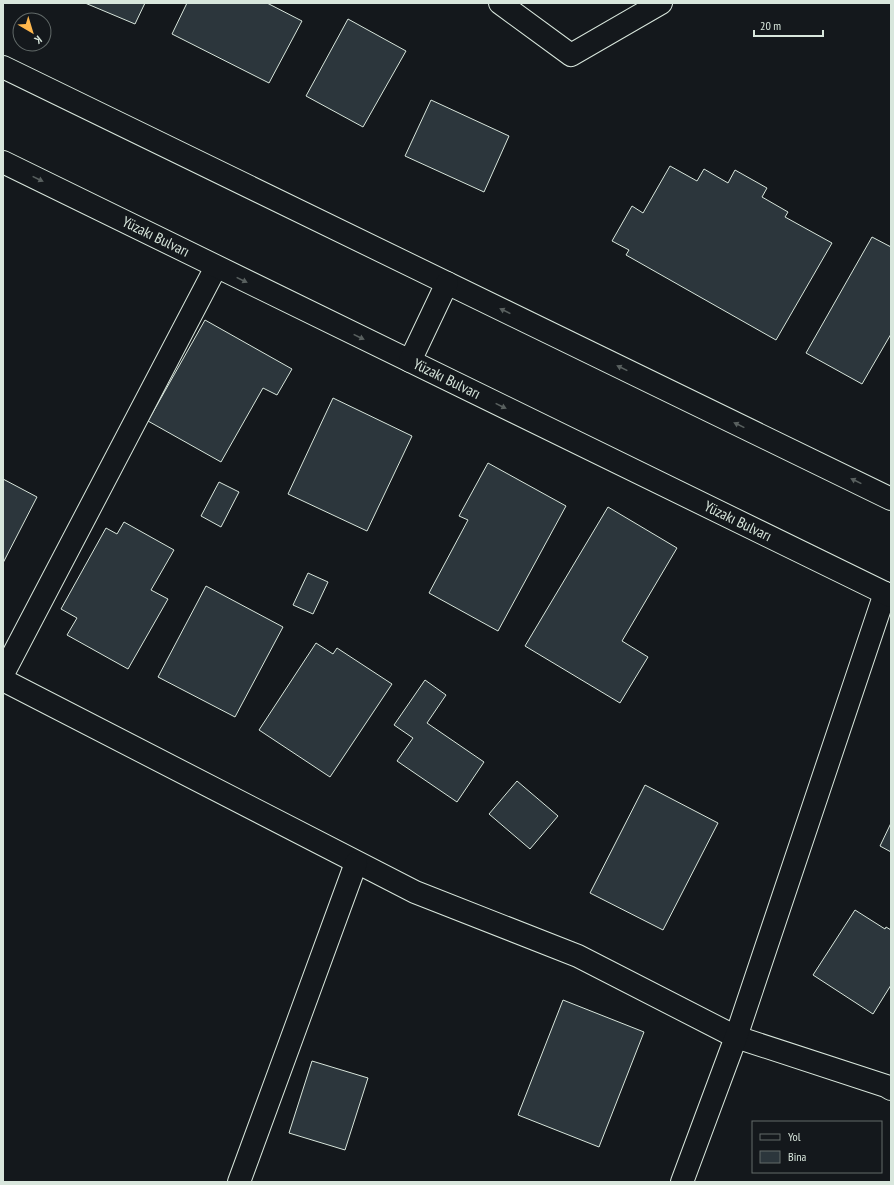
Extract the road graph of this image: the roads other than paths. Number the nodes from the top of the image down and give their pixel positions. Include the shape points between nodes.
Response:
1 (500, 3) edge
2 (661, 3) edge
3 (3, 67) edge
4 (3, 162) edge
5 (216, 267) junction
6 (447, 283) junction
7 (410, 361) junction
8 (891, 498) edge
9 (888, 595) edge
10 (3, 674) edge
11 (3, 680) edge
12 (356, 862) junction
13 (736, 1037) junction
14 (891, 1089) edge
15 (239, 1182) edge
16 (682, 1182) edge

1 - 2 street via 571,55
3 - 6 street
4 -> 5 street, Yüzakı Bulvarı
5 -> 7 street, Yüzakı Bulvarı
5 - 10 street
6 - 7 street
8 -> 6 street
7 -> 9 street, Yüzakı Bulvarı
9 - 13 street
11 - 12 street
12 - 13 street via 415,892 578,956
12 - 15 street
13 - 14 street
13 - 16 street

